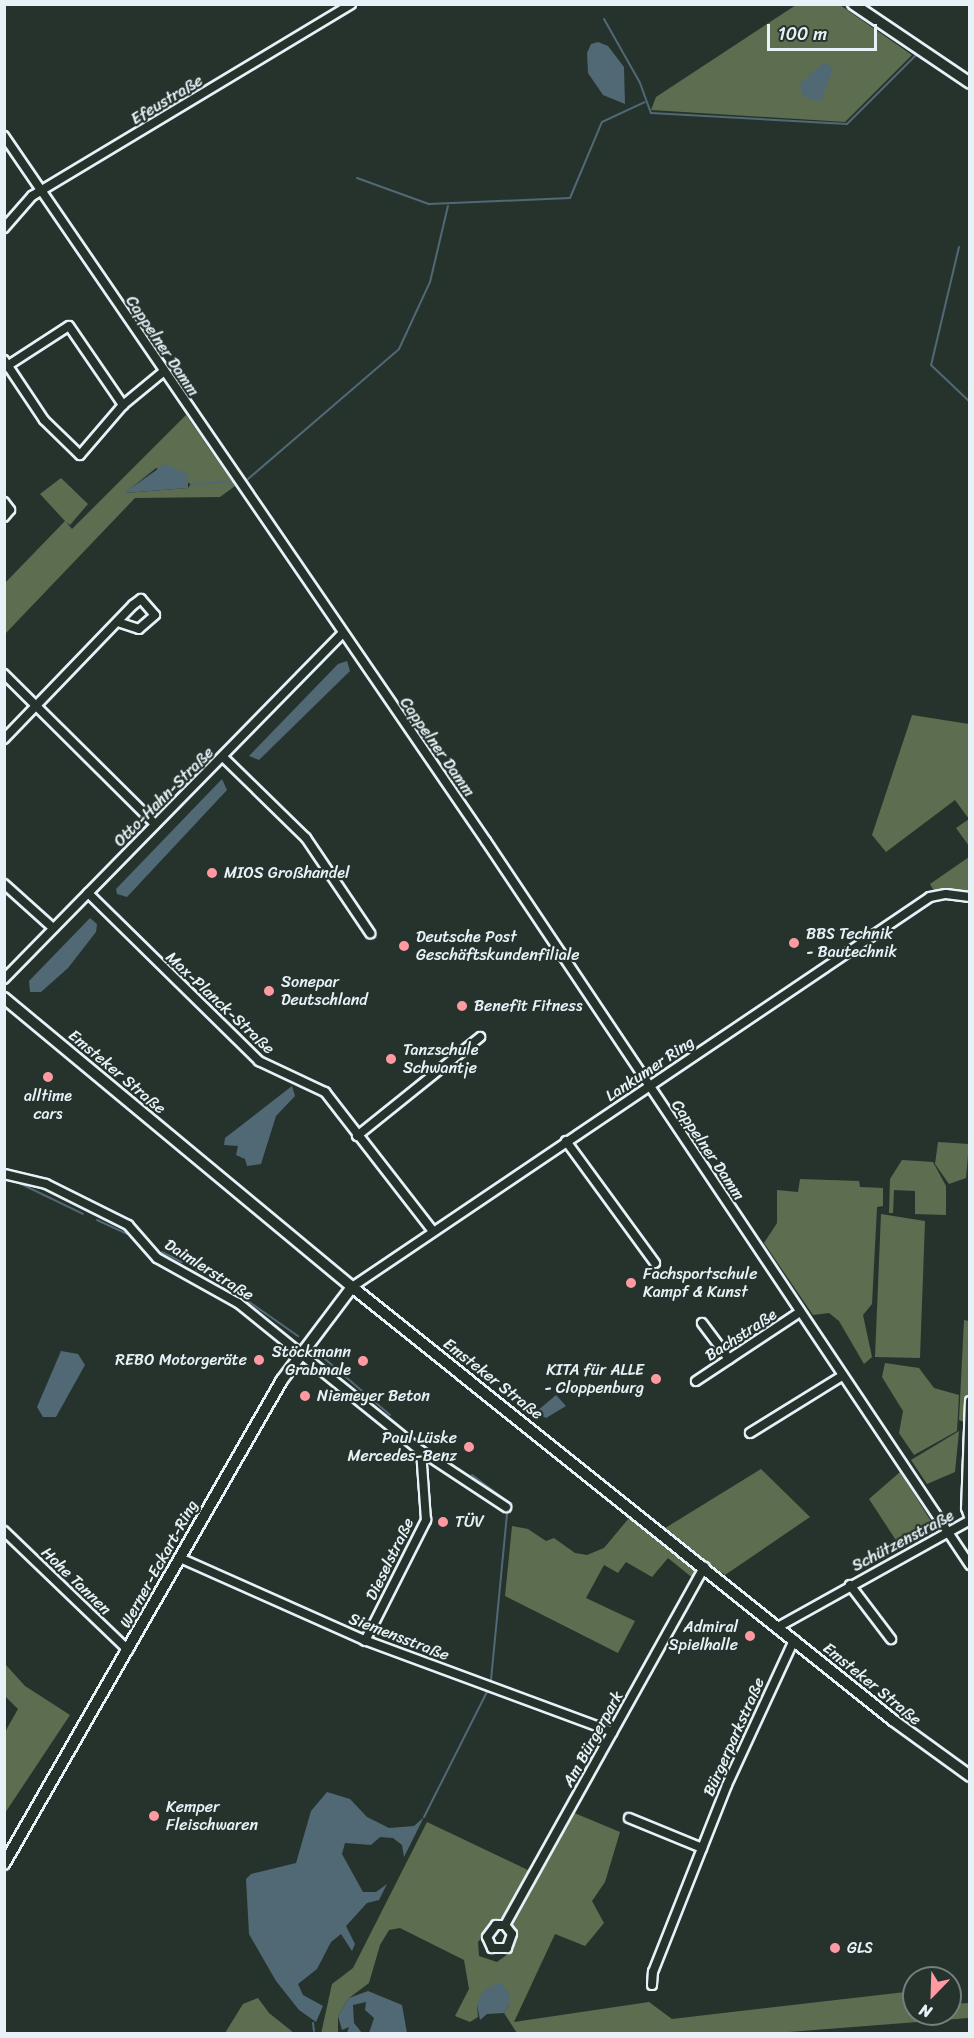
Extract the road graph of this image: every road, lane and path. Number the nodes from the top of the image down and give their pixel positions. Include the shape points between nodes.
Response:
1 (351, 4) edge
2 (853, 4) edge
3 (969, 83) edge
4 (4, 136) edge
5 (42, 191) junction
6 (4, 228) edge
7 (6, 364) edge
8 (163, 372) junction
9 (123, 405) junction
10 (4, 502) edge
11 (4, 516) edge
12 (120, 623) junction
13 (342, 634) junction
14 (4, 674) edge
15 (39, 707) junction
16 (4, 739) edge
17 (223, 757) junction
18 (155, 824) junction
19 (4, 884) edge
20 (88, 893) junction
21 (969, 897) edge
22 (53, 928) junction
23 (370, 933) dead end
24 (4, 979) edge
25 (4, 998) edge
26 (480, 1037) dead end
27 (649, 1086) junction
28 (357, 1136) junction
29 (566, 1141) junction
30 (4, 1174) edge
31 (432, 1230) junction
32 (655, 1263) dead end
33 (352, 1287) junction
34 (800, 1312) junction
35 (702, 1323) dead end
36 (301, 1351) junction
37 (729, 1359) junction
38 (842, 1376) junction
39 (696, 1381) dead end
40 (969, 1401) edge
41 (750, 1433) dead end
42 (421, 1450) junction
43 (506, 1507) dead end
44 (969, 1520) edge
45 (4, 1531) edge
46 (947, 1532) junction
47 (180, 1558) junction
48 (969, 1565) edge
49 (704, 1567) junction
50 (850, 1586) junction
51 (778, 1627) junction
52 (891, 1639) dead end
53 (794, 1640) junction
54 (365, 1641) junction
55 (128, 1650) junction
56 (613, 1732) junction
57 (969, 1776) edge
58 (629, 1818) dead end
59 (702, 1848) junction
60 (4, 1864) edge
61 (506, 1925) dead end
62 (652, 1986) dead end

1 - 5 street, Efeustraße
2 - 3 street
4 - 5 street, Cappelner Damm
5 - 6 street, Efeustraße
5 - 8 street, Cappelner Damm
7 - 9 street via 69,326
7 - 9 street via 44,420 80,454
8 - 9 street
8 - 13 street, Cappelner Damm
10 - 11 street via 10,510
12 - 12 street via 139,629 155,615 141,599
12 - 15 street
13 - 17 street, Otto-Hahn-Straße
13 - 27 street, Cappelner Damm
14 - 15 street
15 - 16 street
15 - 18 street
17 - 18 street, Otto-Hahn-Straße
17 - 23 street via 306,838
18 - 20 street, Otto-Hahn-Straße
19 - 22 street
20 - 22 street, Otto-Hahn-Straße
20 - 28 street, Max-Planck-Straße via 259,1061 325,1092
21 - 27 street, Lankumer Ring via 930,897
22 - 24 street, Otto-Hahn-Straße
25 - 33 street, Emsteker Straße
26 - 28 street
27 - 29 street, Lankumer Ring
27 - 34 street, Cappelner Damm
28 - 31 street, Max-Planck-Straße
29 - 31 street, Lankumer Ring
29 - 32 street
30 - 36 street, Daimlerstraße via 45,1184 128,1225 157,1258 238,1303
31 - 33 street, Lankumer Ring
33 - 36 street, Werner-Eckart-Ring
33 - 49 street, Emsteker Straße
34 - 37 street, Bachstraße
34 - 38 street, Cappelner Damm
35 - 37 street
36 - 42 street
36 - 47 street, Werner-Eckart-Ring
37 - 39 street, Bachstraße
38 - 41 street
38 - 46 street, Cappelner Damm
40 - 44 street
42 - 43 street
42 - 54 street, Dieselstraße via 426,1520
44 - 46 street, Schützenstraße
45 - 55 street, Hohe Tannen
46 - 48 street, Cappelner Damm
46 - 50 street, Schützenstraße
47 - 54 street, Siemensstraße
47 - 55 street, Werner-Eckart-Ring
49 - 51 street, Emsteker Straße
49 - 56 street, Am Bürgerpark
50 - 51 street, Schützenstraße
50 - 52 street, Schützenstraße
51 - 53 street, Emsteker Straße
53 - 57 street, Emsteker Straße
53 - 59 street, Bürgerparkstraße
54 - 56 street, Siemensstraße
55 - 60 street, Werner-Eckart-Ring
56 - 61 street, Am Bürgerpark
58 - 59 street
59 - 62 street, Bürgerparkstraße via 652,1972

